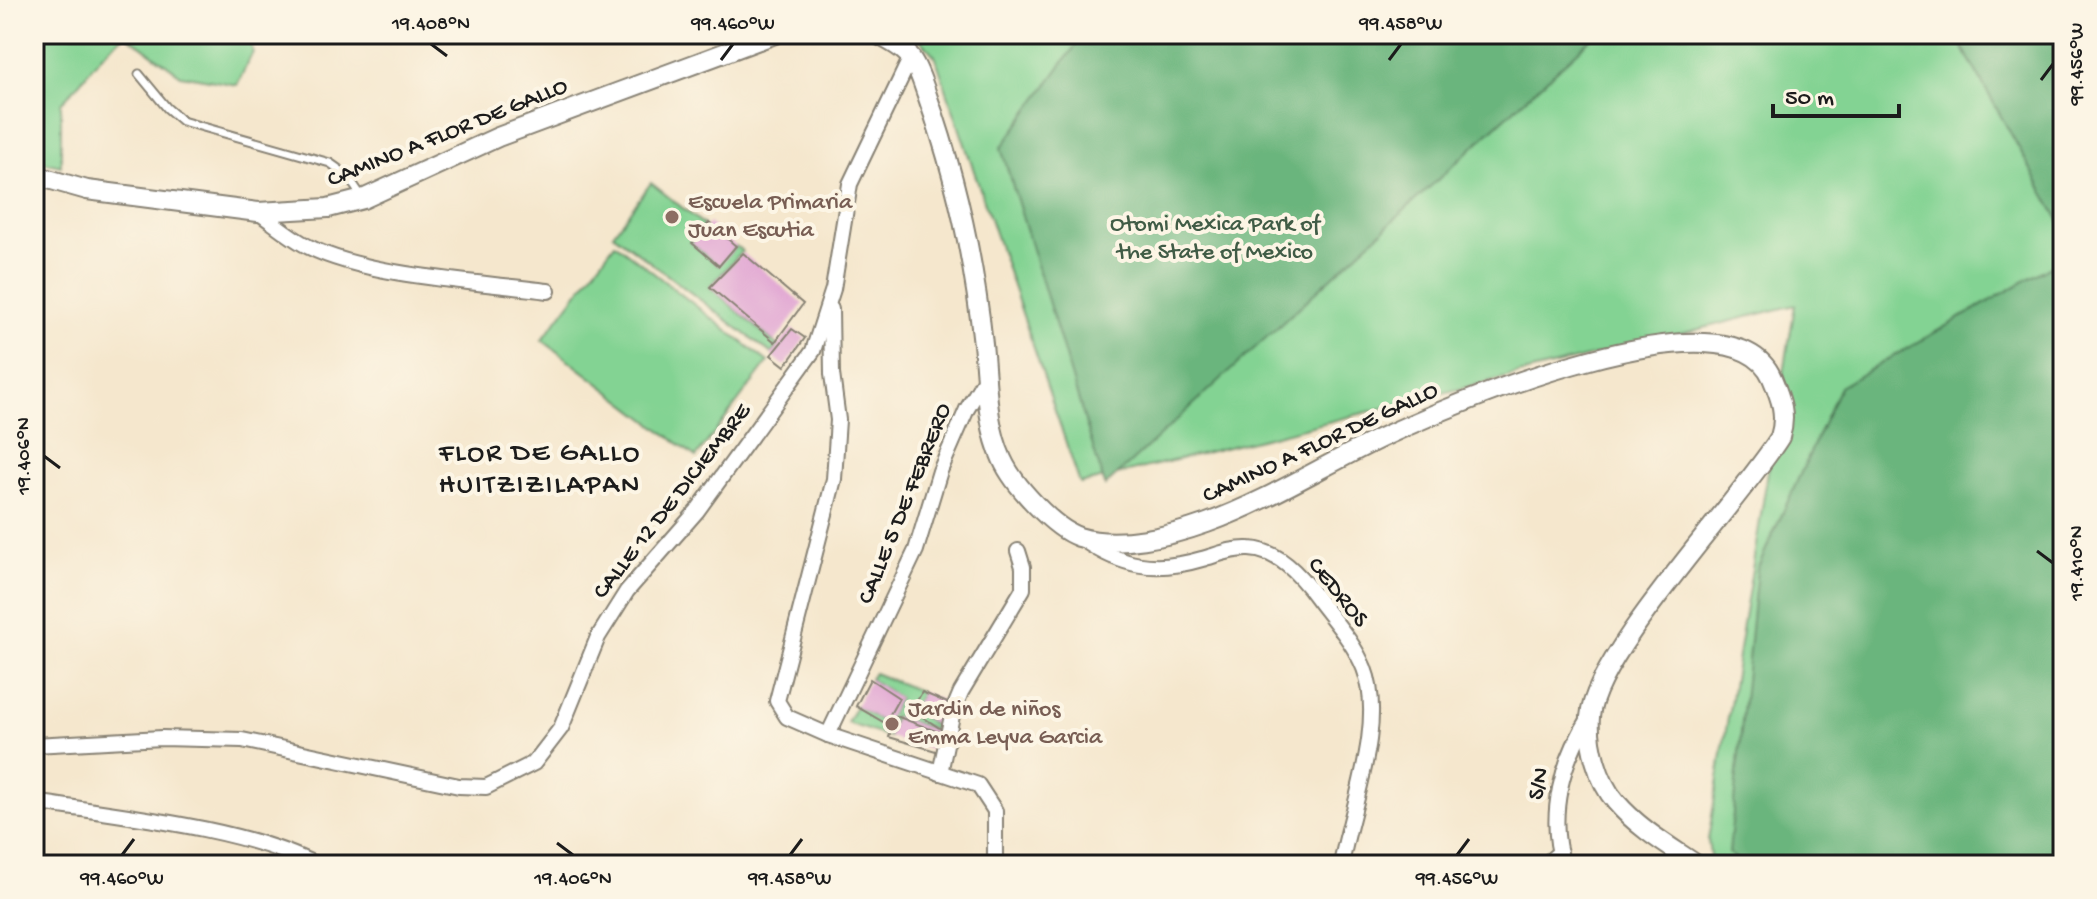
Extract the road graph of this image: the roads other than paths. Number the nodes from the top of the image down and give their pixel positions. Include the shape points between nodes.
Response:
1 (775, 34) edge
2 (876, 34) edge
3 (902, 34) edge
4 (911, 57) junction
5 (139, 74) dead end
6 (34, 175) edge
7 (363, 199) junction
8 (258, 212) junction
9 (833, 289) junction
10 (548, 291) dead end
11 (986, 377) junction
12 (1078, 537) junction
13 (1018, 551) dead end
14 (1590, 717) junction
15 (828, 735) junction
16 (34, 745) edge
17 (940, 773) junction
18 (34, 802) edge
19 (1561, 859) edge
20 (316, 865) edge
21 (995, 865) edge
22 (1341, 865) edge
23 (1545, 865) edge
24 (1697, 865) edge

1 - 7 street, CAMINO A FLOR DE GALLO via 498,137
2 - 4 street
3 - 4 street
4 - 9 street, CALLE 12 DE DICIEMBRE via 850,184
4 - 11 street via 943,145 963,229
5 - 7 lane via 182,121 330,163 347,175
6 - 8 street, CAMINO A FLOR DE GALLO via 87,190
7 - 8 street, CAMINO A FLOR DE GALLO via 328,208
8 - 10 street via 309,246 354,262
9 - 15 street via 831,361 838,420 834,479 777,701 787,717
9 - 16 street, CALLE 12 DE DICIEMBRE via 813,351 697,511 627,591 598,637 561,728 534,763 486,787 459,786 242,740
11 - 12 street via 994,433 1014,480
11 - 15 street, CALLE 5 DE FEBRERO via 944,461 916,550
12 - 14 street, CAMINO A FLOR DE GALLO via 1163,538 1212,521 1388,435 1582,362 1658,342 1746,349 1767,367 1780,397 1786,420 1780,437 1628,638
12 - 22 street, CEDROS via 1115,559 1149,568 1173,568 1233,549 1262,551 1274,555 1311,590 1355,651 1371,697 1367,747
13 - 17 street via 1023,589 961,692
14 - 19 street, S/N via 1574,741 1561,785
14 - 24 street via 1601,779 1615,801 1647,832
15 - 17 street
17 - 21 street via 969,779 987,794 995,811
18 - 20 street via 165,823 259,844
19 - 23 street

